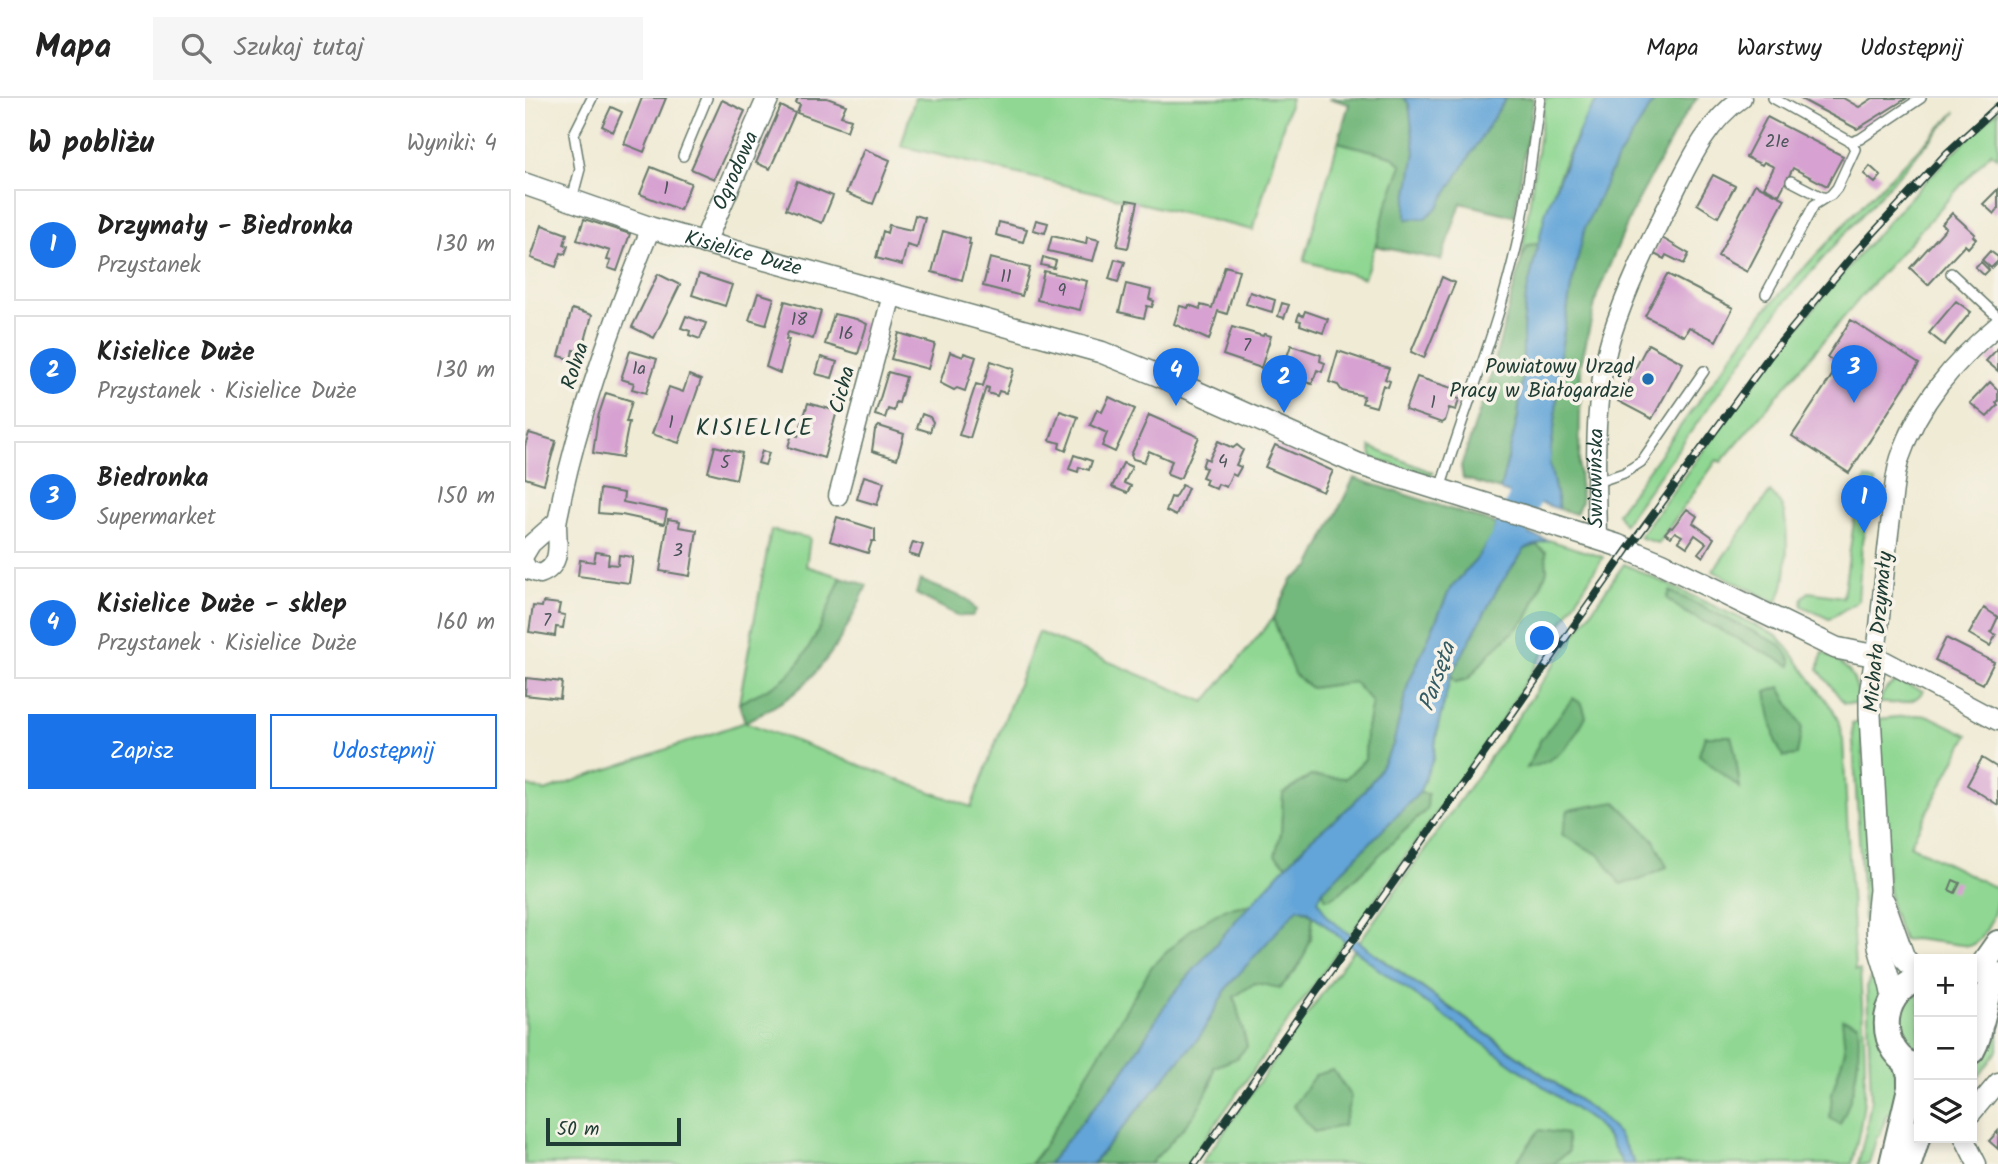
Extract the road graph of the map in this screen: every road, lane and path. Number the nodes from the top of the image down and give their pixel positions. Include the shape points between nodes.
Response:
1 (592, 98) edge
2 (707, 98) edge
3 (768, 98) edge
4 (1540, 98) edge
5 (1742, 98) edge
6 (1773, 98) edge
7 (1921, 98) edge
8 (1851, 142) junction
9 (683, 156) dead end
10 (1791, 181) dead end
11 (525, 184) edge
12 (1825, 198) junction
13 (572, 200) junction
14 (651, 228) junction
15 (704, 243) junction
16 (1951, 273) dead end
17 (1766, 294) dead end
18 (891, 295) junction
19 (1998, 317) edge
20 (1998, 325) edge
21 (1704, 371) dead end
22 (1597, 482) junction
23 (1440, 490) junction
24 (838, 496) dead end
25 (557, 521) junction
26 (1597, 538) junction
27 (525, 554) edge
28 (525, 564) edge
29 (1876, 656) junction
30 (1998, 721) edge
31 (1880, 890) junction
32 (1998, 943) edge
33 (1977, 970) edge
34 (1914, 971) edge
35 (1998, 975) edge
36 (1914, 979) edge
37 (1892, 1000) junction
38 (1977, 1005) edge
39 (1980, 1024) junction
40 (1977, 1042) edge
41 (1913, 1066) edge
42 (1998, 1082) edge
43 (1977, 1107) edge
44 (1916, 1143) edge
45 (1966, 1143) edge
46 (1892, 1164) edge
47 (1909, 1164) edge
48 (1977, 1164) edge

1 - 13 lane via 574,134 580,169
2 - 9 lane
3 - 15 street, Ogrodowa
4 - 23 lane via 1521,228 1507,285
5 - 22 street, Świdwińska via 1702,139 1691,158 1620,313 1601,393
6 - 8 lane
7 - 8 lane
8 - 12 lane via 1855,149 1852,157 1837,188
10 - 12 lane
11 - 13 street, Kisielice Duże
12 - 17 lane via 1814,205
13 - 14 street, Kisielice Duże
14 - 15 street, Kisielice Duże
14 - 25 street, Rolna via 593,384
15 - 18 street, Kisielice Duże
16 - 19 lane
18 - 23 street, Kisielice Duże via 1101,352 1358,464
18 - 24 street, Cicha
20 - 29 street, Michała Drzymały via 1943,378 1903,451 1894,489
21 - 22 lane via 1641,462
22 - 26 street, Świdwińska
23 - 26 street, Kisielice Duże
25 - 27 street
25 - 28 street, Rolna via 555,563 540,573 528,570
26 - 29 street, Świdwińska via 1661,563 1836,648
29 - 30 street, Świdwińska
29 - 31 street, Michała Drzymały via 1870,707
31 - 34 street, Michała Drzymały via 1900,949
31 - 37 street, Michała Drzymały via 1877,936
32 - 33 main road
35 - 39 main road
36 - 37 main road
37 - 41 main road via 1886,1019 1888,1039
38 - 39 main road
39 - 40 main road
41 - 46 main road
42 - 43 street
44 - 47 main road
45 - 48 street

